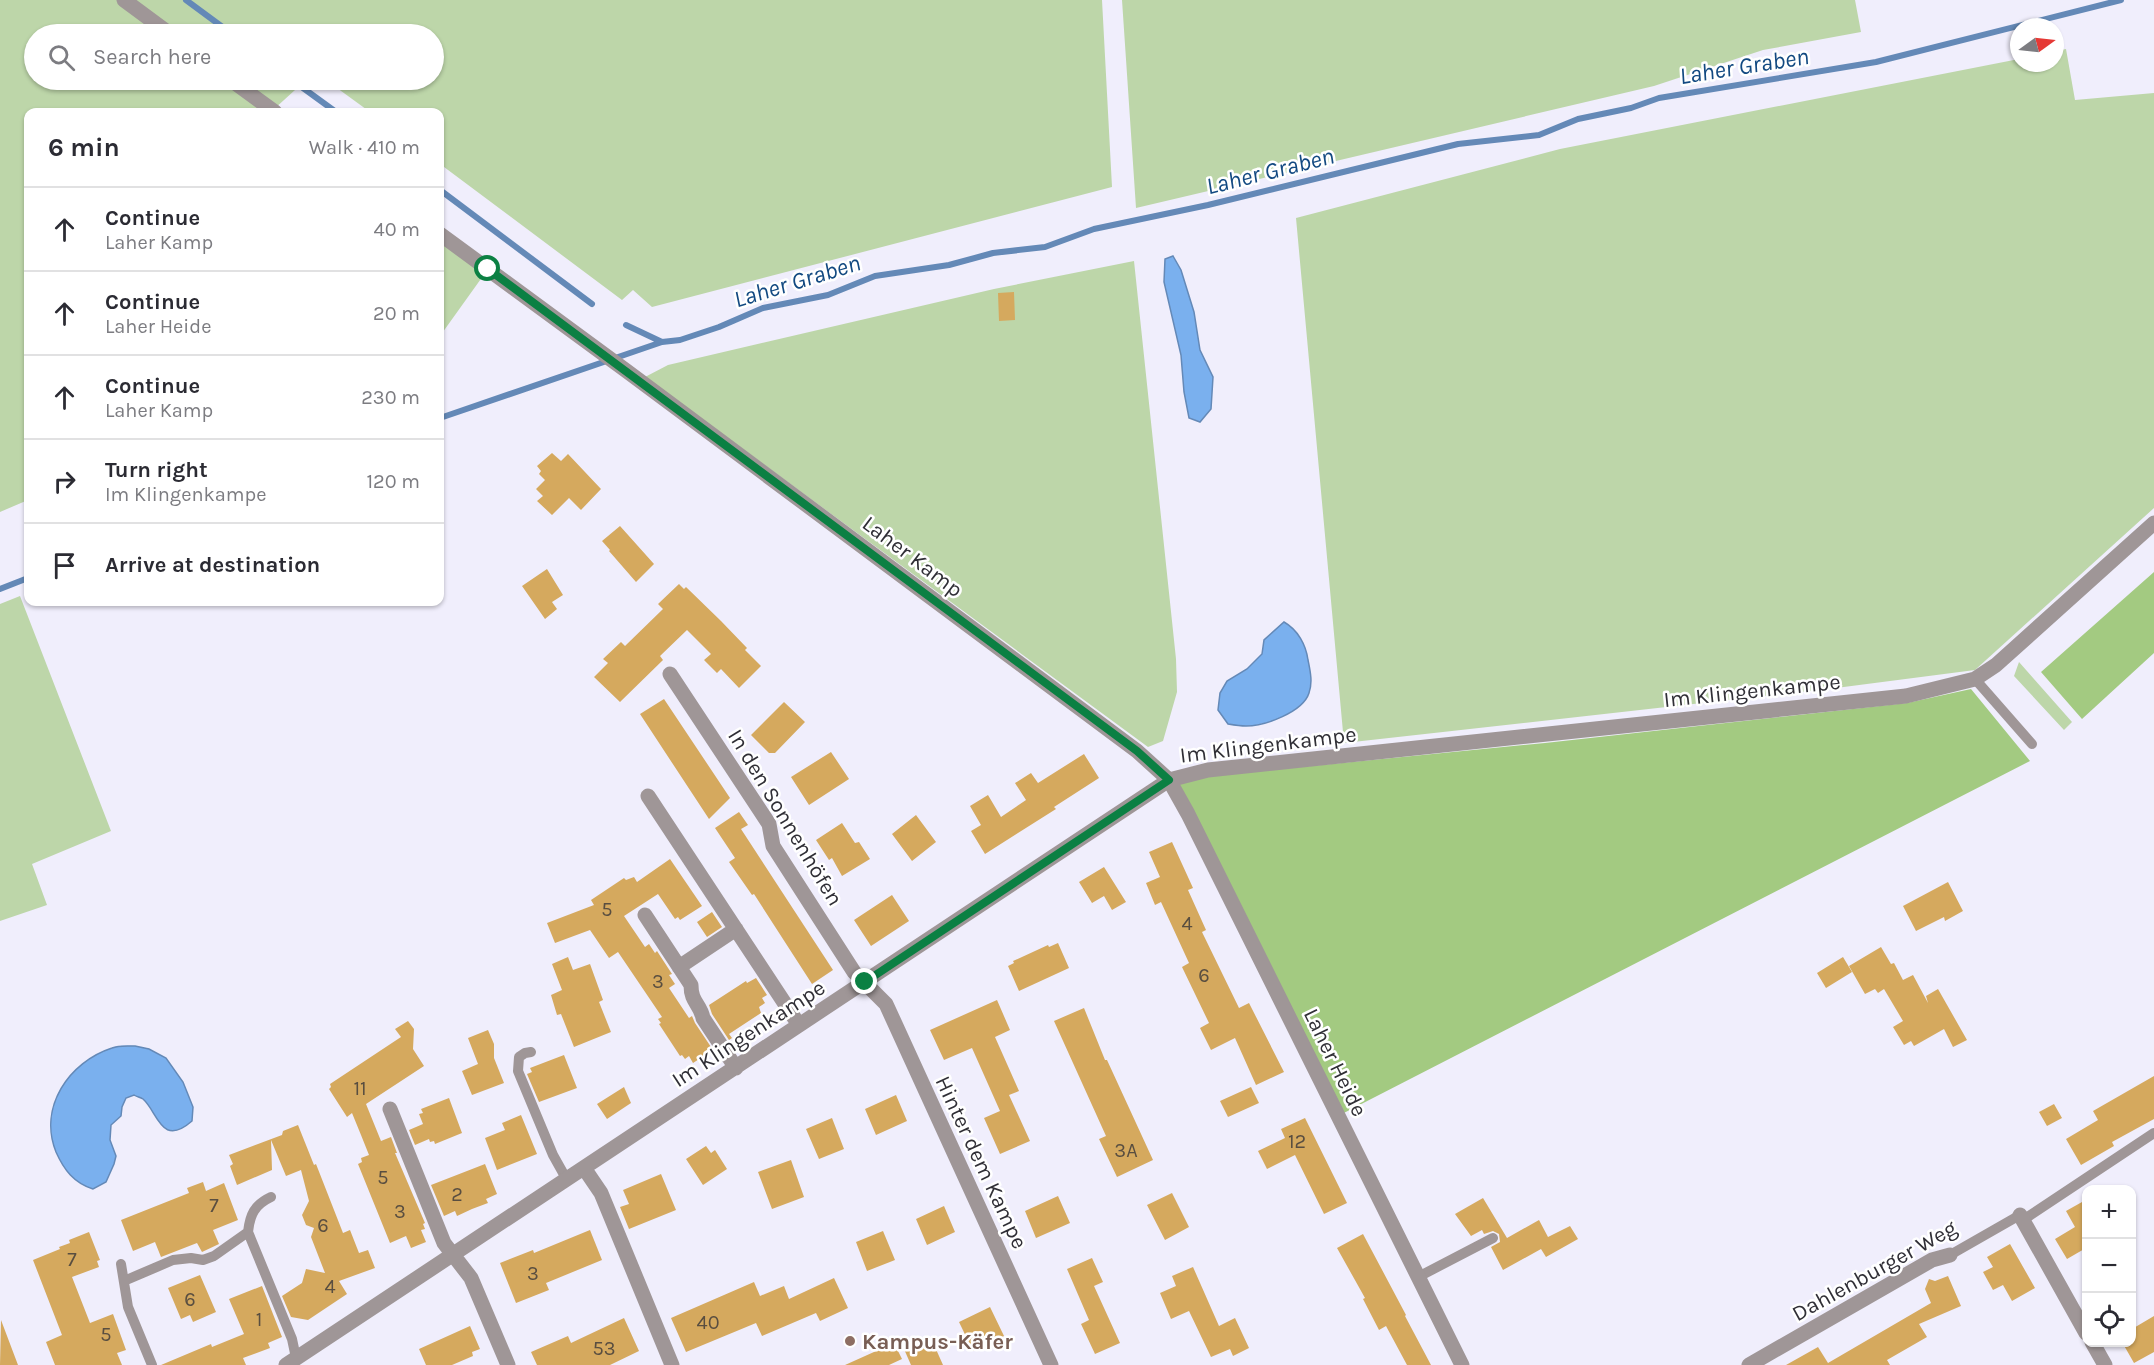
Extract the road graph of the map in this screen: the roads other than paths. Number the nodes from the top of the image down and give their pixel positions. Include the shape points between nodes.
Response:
1 (124, 0) edge
2 (156, 24) edge
3 (245, 90) edge
4 (270, 108) edge
5 (444, 237) edge
6 (2154, 524) edge
7 (670, 674) dead end
8 (1976, 679) junction
9 (2032, 744) dead end
10 (1169, 780) junction
11 (648, 796) dead end
12 (645, 915) dead end
13 (736, 929) junction
14 (679, 967) junction
15 (865, 982) junction
16 (799, 1025) junction
17 (531, 1052) dead end
18 (736, 1068) junction
19 (390, 1109) dead end
20 (2154, 1133) edge
21 (584, 1168) junction
22 (567, 1180) junction
23 (270, 1197) dead end
24 (2022, 1218) junction
25 (249, 1233) junction
26 (1493, 1238) dead end
27 (453, 1254) junction
28 (1950, 1255) joint
29 (121, 1264) dead end
30 (1418, 1278) junction
31 (124, 1281) junction
32 (2082, 1326) edge
33 (2095, 1347) edge
34 (294, 1363) edge
35 (152, 1365) edge
36 (508, 1365) edge
37 (672, 1365) edge
38 (1050, 1365) edge
39 (1462, 1365) edge
40 (1749, 1365) edge
41 (2105, 1365) edge

1 - 2 street
3 - 4 street
5 - 10 street, Laher Kamp via 1128,744
6 - 8 street, Im Klingenkampe
7 - 15 street, In den Sonnenhöfen via 769,824 773,846
8 - 9 lane
8 - 10 street, Im Klingenkampe via 1906,696 1208,770
10 - 15 street, Im Klingenkampe
10 - 30 street, Laher Heide
11 - 13 street
12 - 14 street
13 - 14 street
13 - 16 street
14 - 18 street via 691,985 691,996 703,1018
15 - 16 street, Im Klingenkampe
15 - 38 street, Hinter dem Kampe via 886,1004
16 - 18 street, Im Klingenkampe
17 - 22 lane via 519,1057 518,1071
18 - 21 street, Im Klingenkampe
19 - 27 street via 444,1243
20 - 24 lane, Dahlenburger Weg
21 - 22 street, Im Klingenkampe
21 - 37 street via 601,1193
22 - 27 street, Im Klingenkampe
23 - 25 lane via 259,1202 250,1216
24 - 28 lane, Dahlenburger Weg
24 - 32 street
25 - 31 lane via 214,1256 173,1260
25 - 34 lane via 292,1339
26 - 30 lane
27 - 34 street, Im Klingenkampe
27 - 36 street via 471,1278
28 - 40 street, Dahlenburger Weg via 1932,1260
29 - 31 lane
30 - 39 street, Laher Heide
31 - 35 lane via 128,1307
33 - 41 street

